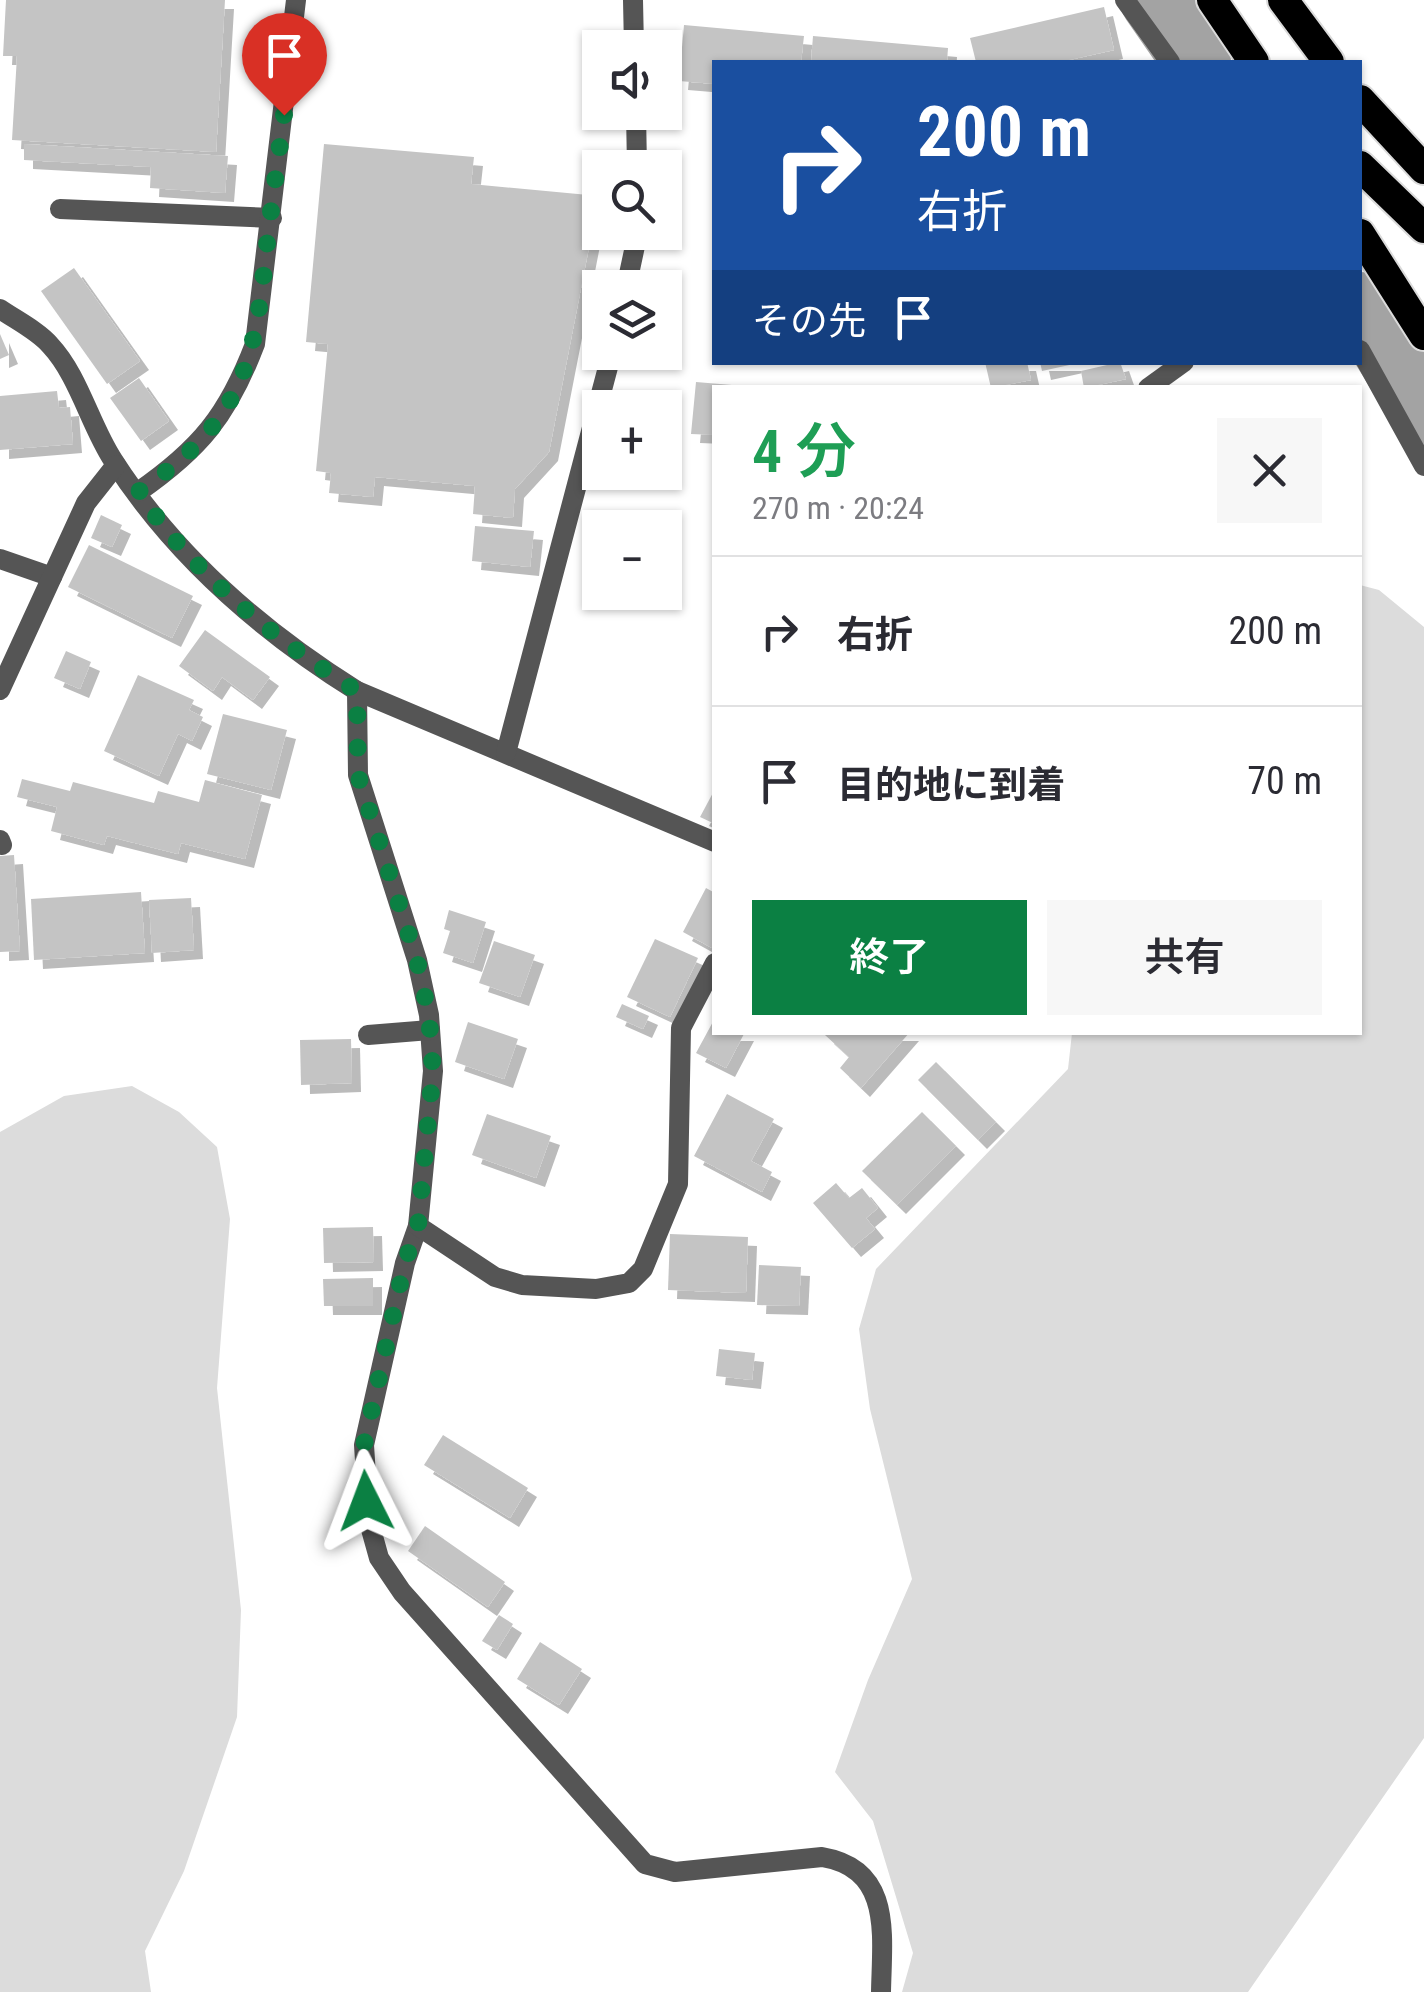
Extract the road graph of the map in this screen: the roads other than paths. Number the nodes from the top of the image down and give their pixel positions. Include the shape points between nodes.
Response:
1 (296, 0) edge
2 (633, 0) edge
3 (1125, 0) edge
4 (1212, 0) edge
5 (1283, 0) edge
6 (634, 30) edge
7 (1169, 60) edge
8 (1253, 60) edge
9 (1328, 60) edge
10 (1362, 102) edge
11 (1362, 168) edge
12 (1424, 169) edge
13 (60, 209) dead end
14 (272, 218) junction
15 (1424, 228) edge
16 (1362, 237) edge
17 (0, 309) edge
18 (1424, 335) edge
19 (1362, 354) edge
20 (1180, 365) edge
21 (607, 370) edge
22 (1152, 385) edge
23 (116, 465) junction
24 (1424, 466) edge
25 (138, 492) junction
26 (0, 559) edge
27 (52, 578) junction
28 (0, 690) edge
29 (357, 691) junction
30 (506, 753) junction
31 (712, 841) edge
32 (712, 969) edge
33 (430, 1030) junction
34 (368, 1035) dead end
35 (418, 1226) junction
36 (882, 1992) edge

1 - 14 street
2 - 6 street
3 - 7 street
4 - 8 highway
5 - 9 highway
10 - 12 highway
11 - 15 highway
13 - 14 street
14 - 25 street via 256,344 240,385 194,451
16 - 18 highway
17 - 23 street via 50,345
19 - 24 street
20 - 22 street
21 - 30 street
23 - 25 street
23 - 27 street via 86,503
25 - 29 street via 166,534 259,624
26 - 27 street
27 - 28 street
29 - 30 street
29 - 33 street via 358,775 417,960
30 - 31 street
32 - 35 street via 681,1028 678,1184 642,1270 629,1282 596,1288 522,1285 495,1276
33 - 34 street
33 - 35 street via 431,1108
35 - 36 street via 364,1445 369,1522 379,1558 452,1652 645,1864 675,1872 822,1857 843,1860 867,1876 880,1912

